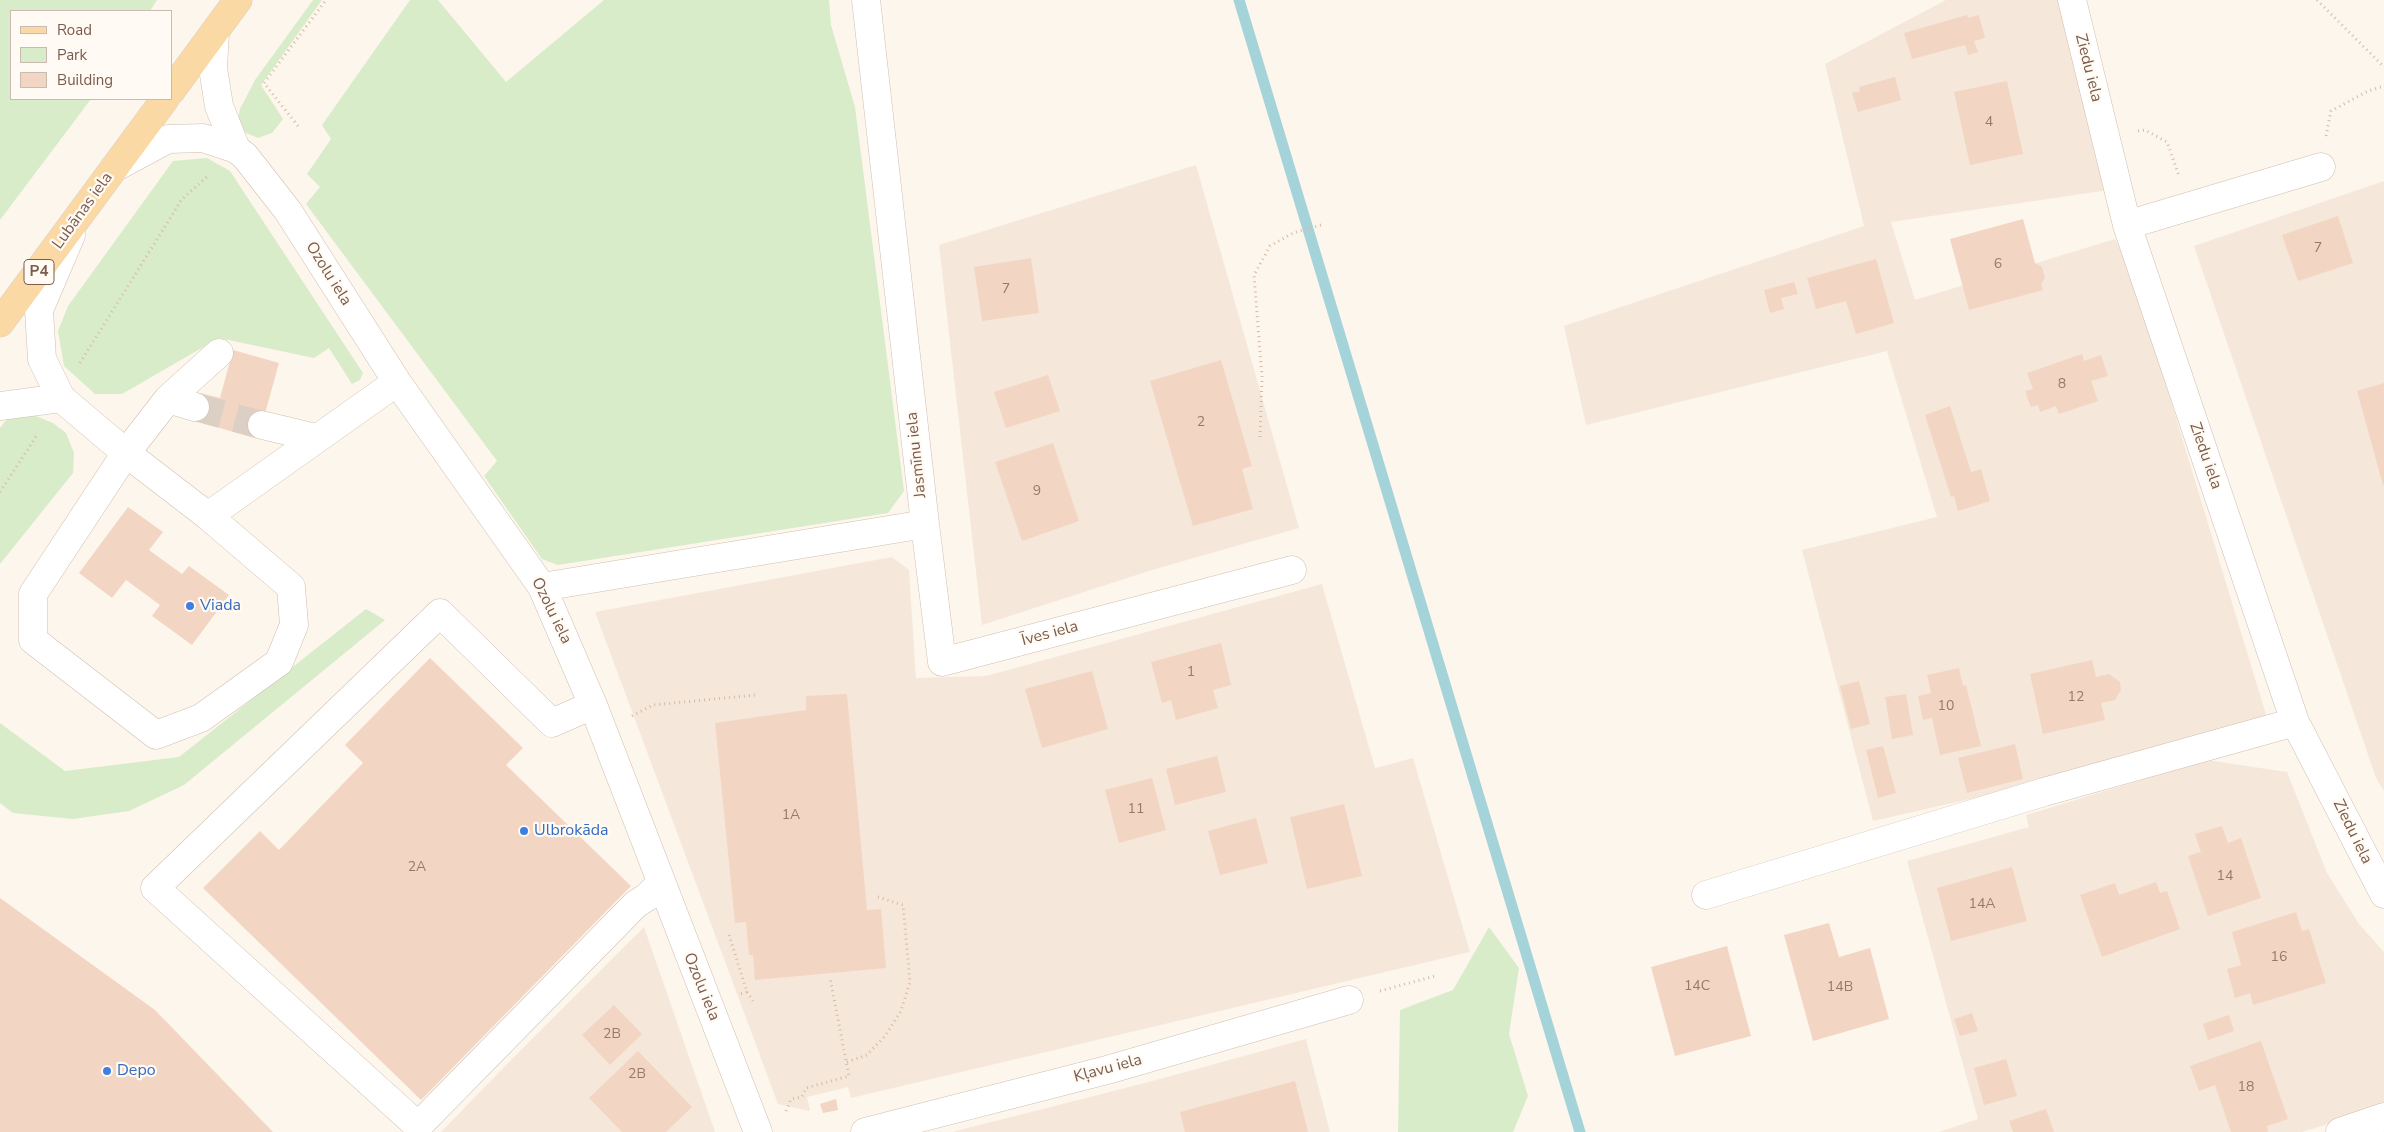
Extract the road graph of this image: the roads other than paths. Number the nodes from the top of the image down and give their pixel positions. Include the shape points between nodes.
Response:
1 (866, 0) edge
2 (2072, 0) edge
3 (240, 3) edge
4 (215, 33) junction
5 (172, 90) edge
6 (164, 100) edge
7 (236, 148) junction
8 (2321, 167) dead end
9 (114, 168) junction
10 (77, 220) junction
11 (2127, 225) junction
12 (0, 323) edge
13 (219, 353) dead end
14 (396, 382) junction
15 (61, 398) junction
16 (168, 399) junction
17 (0, 406) edge
18 (195, 407) tunnel mouth
19 (262, 425) tunnel mouth
20 (316, 438) junction
21 (126, 453) junction
22 (208, 516) junction
23 (925, 524) junction
24 (1292, 570) dead end
25 (542, 587) junction
26 (593, 705) junction
27 (2295, 722) junction
28 (660, 884) junction
29 (2384, 894) edge
30 (1706, 895) dead end
31 (1348, 1000) road end
32 (2384, 1117) edge
33 (758, 1132) edge
34 (865, 1132) edge
35 (2340, 1132) edge

1 - 23 street, Jasmīnu iela
2 - 11 street, Ziedu iela
3 - 4 main road
4 - 5 main road
4 - 7 street, Ozolu iela via 213,68 219,106
6 - 9 main road, Lubānas iela / P4
7 - 9 street via 203,138 168,139
7 - 14 street, Ozolu iela via 288,212
8 - 11 street
9 - 10 main road, Lubānas iela / P4
10 - 12 main road, Lubānas iela / P4
10 - 15 street via 39,310 42,359
11 - 27 street, Ziedu iela
13 - 16 street
14 - 20 street
14 - 25 street, Ozolu iela
15 - 17 street
15 - 21 street
16 - 18 street
16 - 21 street
19 - 20 street
20 - 22 street
21 - 22 street
21 - 22 street via 33,594 34,640 156,735 200,718 279,662 294,625 292,587
23 - 24 street, Īves iela via 942,662
23 - 25 street
25 - 26 street, Ozolu iela
26 - 28 street, Ozolu iela
26 - 28 street via 552,723 440,612 155,888 418,1126 636,904
27 - 29 street, Ziedu iela
27 - 30 street via 2044,792
28 - 33 street, Ozolu iela
31 - 34 street, Kļavu iela via 1107,1070
32 - 35 street

